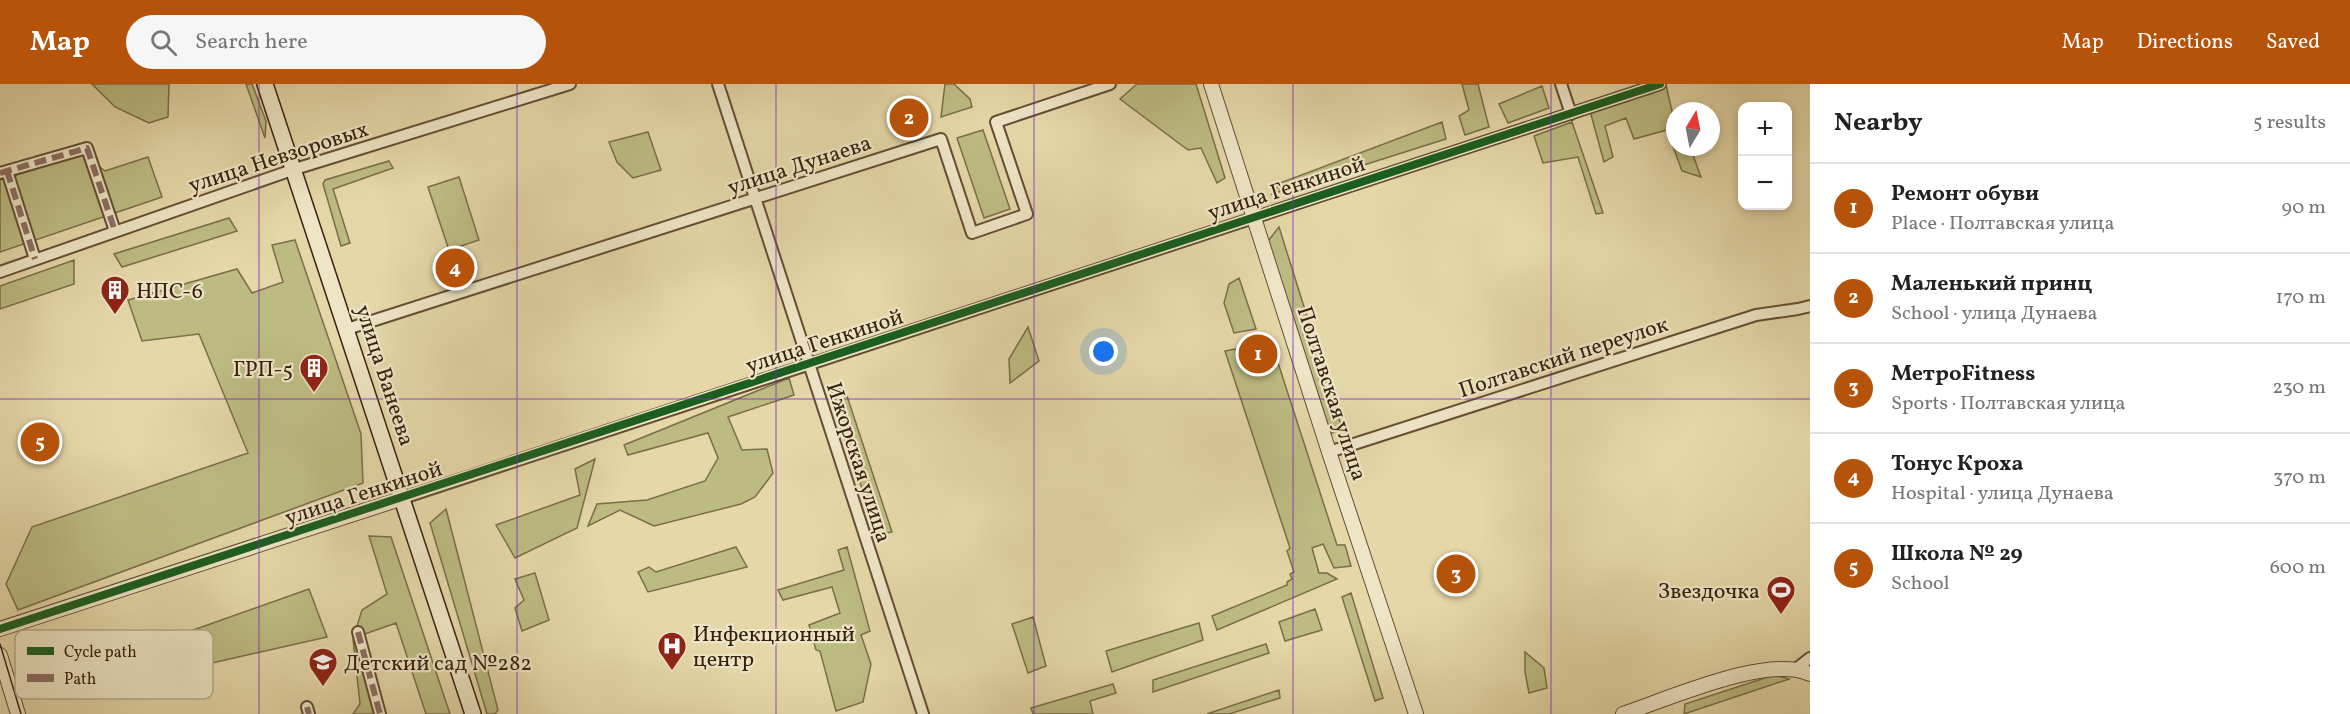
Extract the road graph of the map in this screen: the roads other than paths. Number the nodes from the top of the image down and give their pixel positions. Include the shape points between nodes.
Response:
1 (265, 84) edge
2 (570, 84) edge
3 (718, 84) edge
4 (1110, 84) edge
5 (1211, 84) edge
6 (1561, 84) edge
7 (1660, 84) edge
8 (1571, 114) junction
9 (294, 169) junction
10 (3, 172) edge
11 (756, 199) junction
12 (1253, 217) junction
13 (115, 231) junction
14 (35, 259) junction
15 (0, 272) edge
16 (1810, 306) edge
17 (347, 329) junction
18 (808, 364) junction
19 (1329, 452) junction
20 (403, 498) junction
21 (0, 629) edge
22 (358, 632) dead end
23 (0, 655) edge
24 (1810, 658) edge
25 (1796, 669) junction
26 (1810, 674) edge
27 (18, 714) edge
28 (380, 714) edge
29 (473, 714) edge
30 (923, 714) edge
31 (1416, 714) edge
32 (1623, 714) edge

1 - 9 main road, улица Ванеева
2 - 9 street, улица Невзоровых
3 - 11 street, Ижорская улица
4 - 11 street, улица Дунаева via 996,122 1027,214 972,233 941,139
5 - 12 street, Полтавская улица
6 - 8 street
7 - 8 street, улица Генкиной
8 - 12 street, улица Генкиной
9 - 13 street, улица Невзоровых
9 - 17 main road, улица Ванеева
10 - 13 street via 87,148
10 - 14 street
11 - 17 street, улица Дунаева
11 - 18 street, Ижорская улица
12 - 18 street, улица Генкиной
12 - 19 street, Полтавская улица
13 - 14 street, улица Невзоровых
14 - 15 street, улица Невзоровых
16 - 19 street, Полтавский переулок via 1756,315
17 - 20 main road, улица Ванеева
18 - 20 street, улица Генкиной
18 - 30 street, Ижорская улица
19 - 31 street, Полтавская улица
20 - 21 street, улица Генкиной
20 - 29 main road, улица Ванеева
22 - 28 street
23 - 27 street
24 - 25 street
25 - 26 street
25 - 32 street via 1769,668 1741,674

